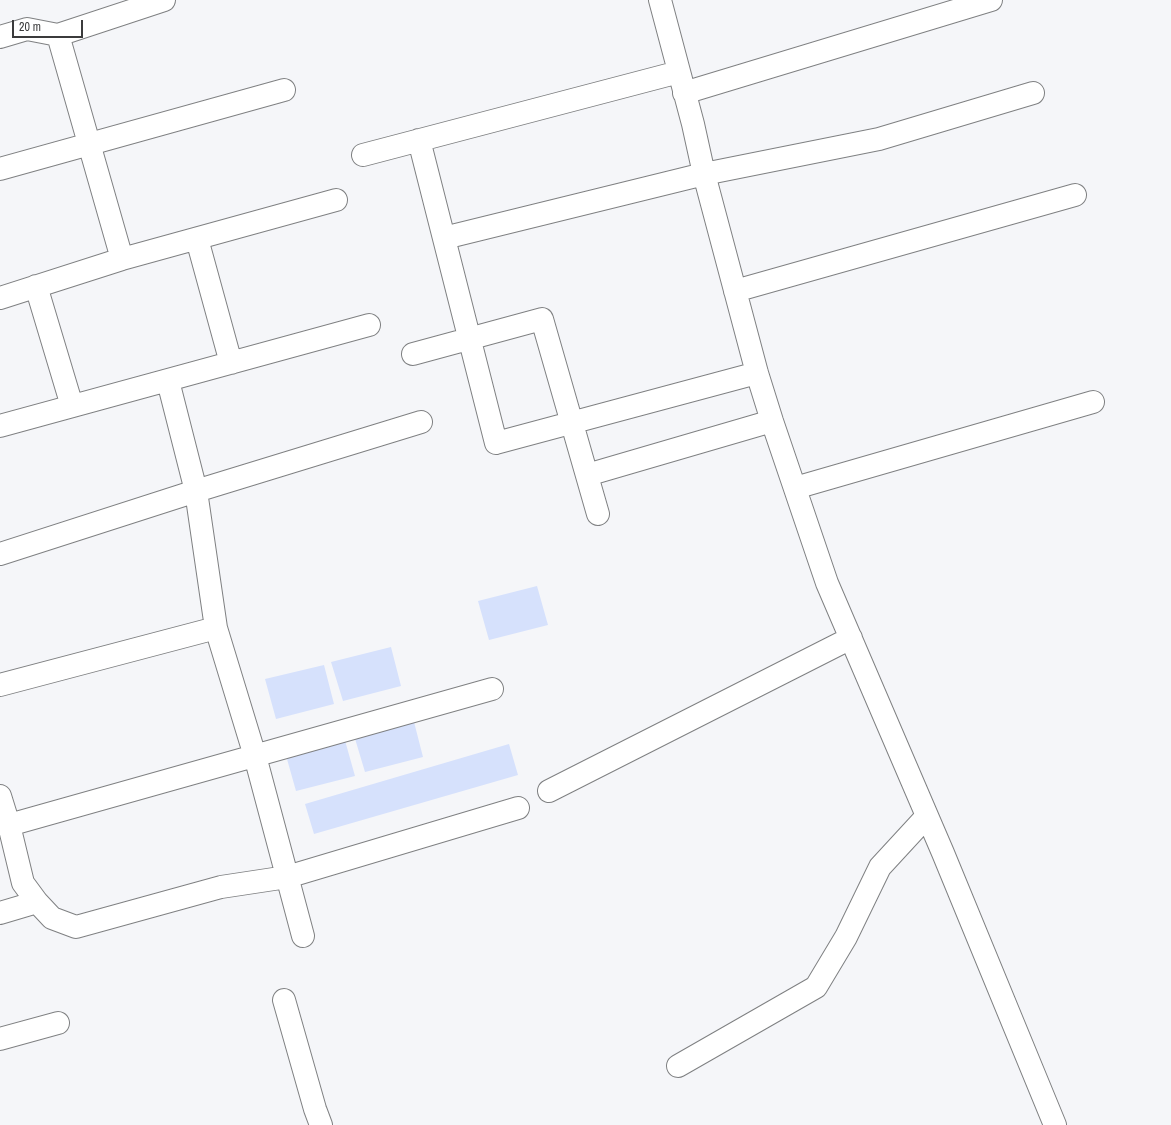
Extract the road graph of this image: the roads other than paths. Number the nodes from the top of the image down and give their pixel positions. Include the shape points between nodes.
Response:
1 (164, 0) edge
2 (660, 0) edge
3 (991, 0) edge
4 (58, 35) junction
5 (0, 37) edge
6 (679, 72) junction
7 (284, 90) dead end
8 (684, 93) junction
9 (1033, 93) dead end
10 (419, 140) junction
11 (89, 144) junction
12 (363, 155) dead end
13 (0, 169) edge
14 (704, 174) junction
15 (1075, 195) dead end
16 (336, 200) dead end
17 (197, 238) junction
18 (444, 238) junction
19 (122, 260) junction
20 (36, 286) junction
21 (735, 291) junction
22 (0, 298) edge
23 (369, 325) dead end
24 (470, 339) junction
25 (413, 354) dead end
26 (231, 363) junction
27 (757, 373) junction
28 (168, 381) junction
29 (1093, 402) dead end
30 (72, 406) junction
31 (772, 421) junction
32 (421, 422) dead end
33 (572, 422) junction
34 (0, 426) edge
35 (587, 475) junction
36 (795, 488) junction
37 (196, 491) junction
38 (598, 514) dead end
39 (0, 554) edge
40 (216, 628) junction
41 (851, 638) junction
42 (0, 685) edge
43 (492, 689) dead end
44 (255, 756) junction
45 (549, 790) dead end
46 (0, 796) edge
47 (518, 808) dead end
48 (927, 816) junction
49 (9, 825) junction
50 (287, 877) junction
51 (37, 902) junction
52 (0, 912) edge
53 (303, 936) dead end
54 (284, 1000) dead end
55 (58, 1023) dead end
56 (0, 1039) edge
57 (678, 1066) dead end
58 (321, 1125) edge
59 (1055, 1125) edge

1 - 4 street
2 - 6 street
3 - 8 street
4 - 5 street via 28,30
4 - 11 street
6 - 8 street
6 - 10 street
7 - 11 street
8 - 14 street
9 - 14 street via 879,139
10 - 12 street
10 - 18 street
11 - 13 street
11 - 19 street
14 - 18 street
14 - 21 street
15 - 21 street
16 - 17 street
17 - 19 street
17 - 26 street
18 - 24 street
19 - 20 street
20 - 22 street
20 - 30 street
21 - 27 street
23 - 26 street
24 - 25 street
24 - 33 street via 542,319
24 - 33 street via 496,443
26 - 28 street
27 - 31 street
27 - 33 street
28 - 30 street
28 - 37 street
29 - 36 street
30 - 34 street
31 - 35 street
31 - 36 street
32 - 37 street
33 - 35 street
35 - 38 street
36 - 41 street via 828,583
37 - 39 street
37 - 40 street
40 - 42 street
40 - 44 street
41 - 45 street
41 - 48 street
43 - 44 street
44 - 49 street
44 - 50 street
46 - 49 street
47 - 50 street
48 - 57 street via 880,867 846,937 816,987
48 - 59 street
49 - 51 street via 24,883
50 - 51 street via 221,887 76,927 52,918
50 - 53 street
51 - 52 street
54 - 58 street
55 - 56 street

